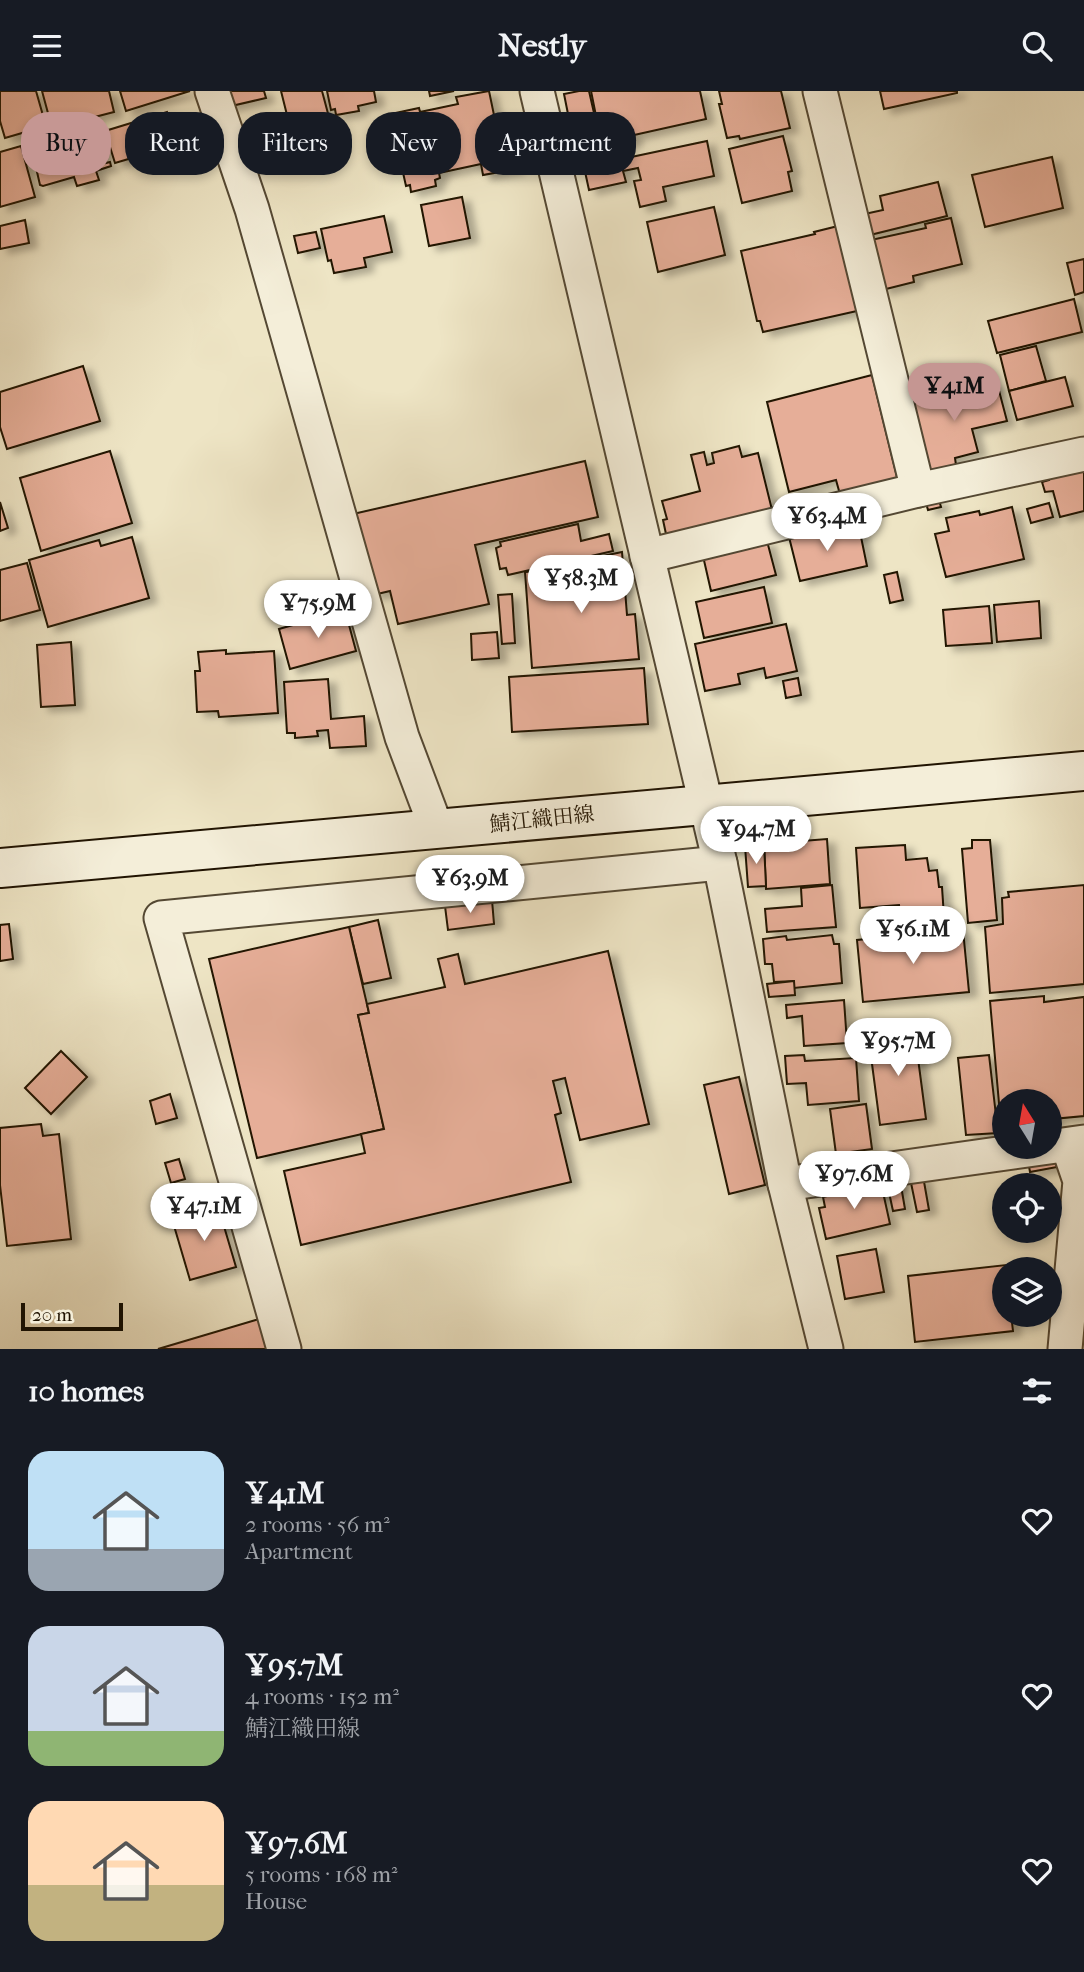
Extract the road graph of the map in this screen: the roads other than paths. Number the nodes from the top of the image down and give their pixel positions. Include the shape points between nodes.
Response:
1 (212, 91) edge
2 (537, 91) edge
3 (820, 91) edge
4 (1084, 454) edge
5 (918, 491) junction
6 (647, 556) junction
7 (1084, 771) edge
8 (706, 803) junction
9 (437, 830) junction
10 (720, 863) junction
11 (0, 868) edge
12 (1076, 1144) edge
13 (785, 1184) junction
14 (284, 1349) edge
15 (827, 1349) edge
16 (1065, 1349) edge

1 - 9 street via 252,209 402,737
2 - 6 street
3 - 5 street
4 - 5 street
5 - 6 street
6 - 8 street
7 - 8 main road, 鯖江織田線
8 - 9 main road, 鯖江織田線
8 - 10 street
9 - 11 main road, 鯖江織田線
10 - 13 street
10 - 14 street via 161,918
12 - 13 street
12 - 16 street via 1080,1181
13 - 15 street

